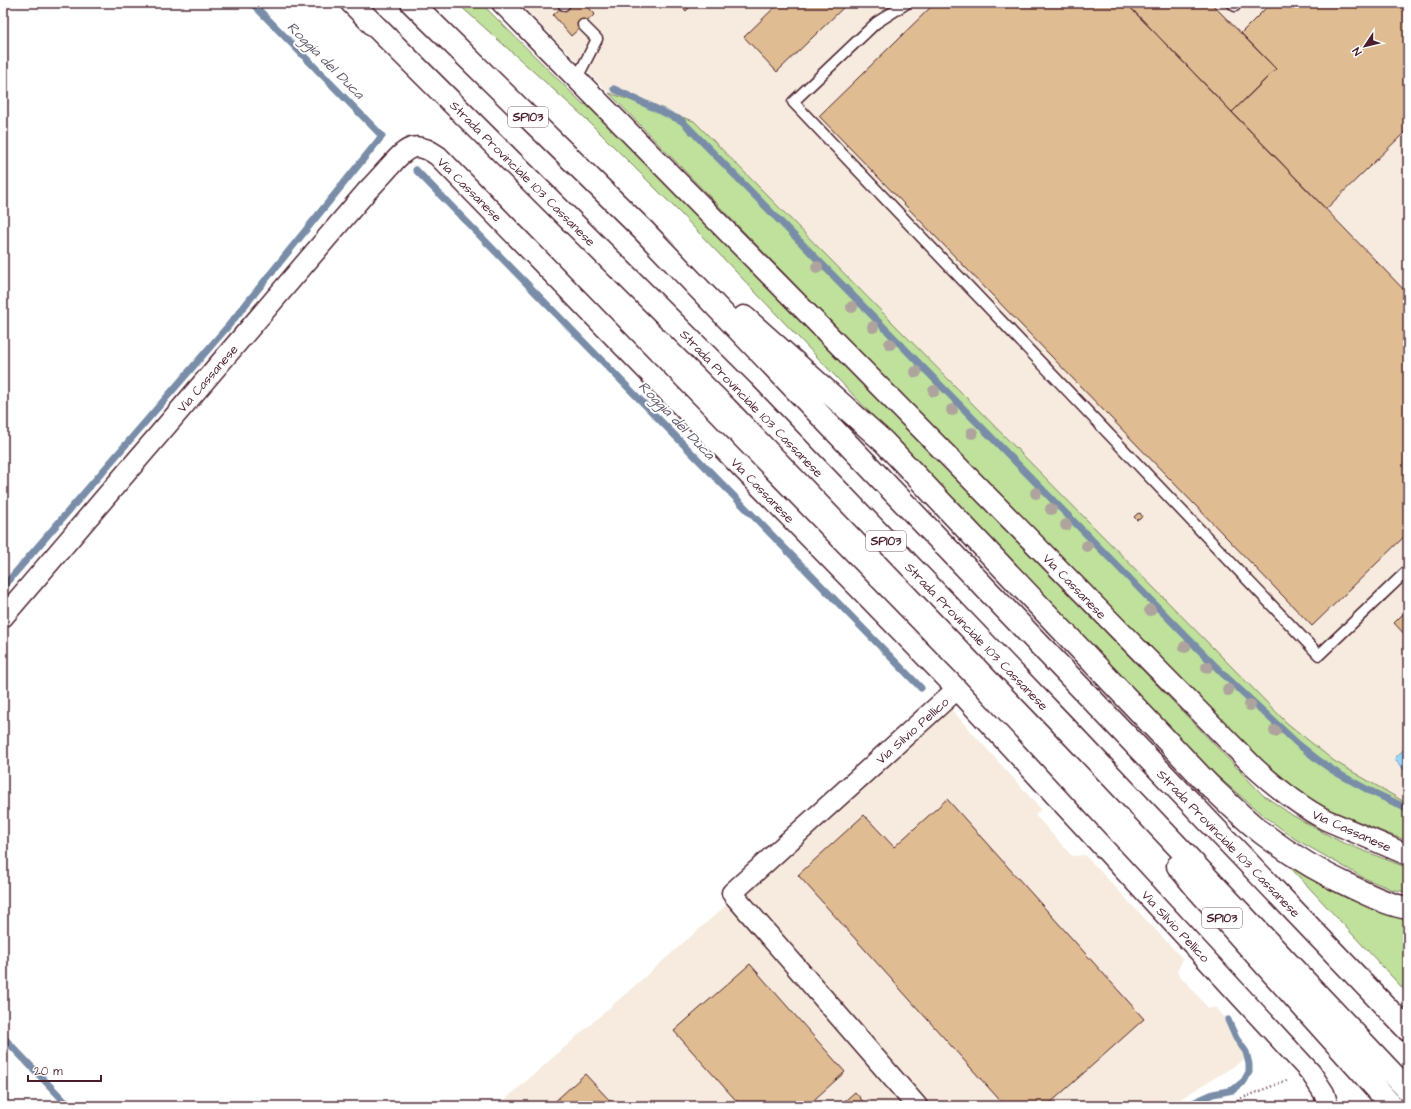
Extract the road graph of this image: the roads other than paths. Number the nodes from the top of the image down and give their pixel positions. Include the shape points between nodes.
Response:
1 (338, 3) edge
2 (352, 3) edge
3 (412, 3) edge
4 (502, 3) edge
5 (907, 3) edge
6 (583, 25) dead end
7 (417, 68) junction
8 (577, 78) junction
9 (644, 231) junction
10 (1408, 570) edge
11 (3, 617) edge
12 (957, 689) junction
13 (1061, 723) junction
14 (1408, 855) edge
15 (1408, 908) edge
16 (1408, 1030) edge
17 (1408, 1090) edge
18 (917, 1106) edge
19 (1328, 1106) edge
20 (1392, 1106) edge

1 - 7 highway, SP103
2 - 7 highway, Strada Provinciale 103 Cassanese / SP103
3 - 9 highway, Strada Provinciale 103 Cassanese / SP103
4 - 8 street, Via Cassanese
5 - 10 lane via 876,23 793,102 1319,655
6 - 8 lane via 597,39
7 - 13 highway, Strada Provinciale 103 Cassanese / SP103 via 743,392
8 - 14 street, Via Cassanese via 1255,768 1278,789 1315,815
9 - 15 highway, SP103 via 884,442 1208,784 1261,832 1325,874 1364,894
9 - 16 highway, Strada Provinciale 103 Cassanese / SP103
11 - 12 street, Via Cassanese via 377,180 401,154 411,147 421,147 438,156
12 - 18 street, Via Silvio Pellico via 732,893
12 - 19 street, Via Silvio Pellico via 1311,1073 1324,1093
13 - 17 highway, Strada Provinciale 103 Cassanese / SP103
13 - 20 highway, SP103 via 1198,890

